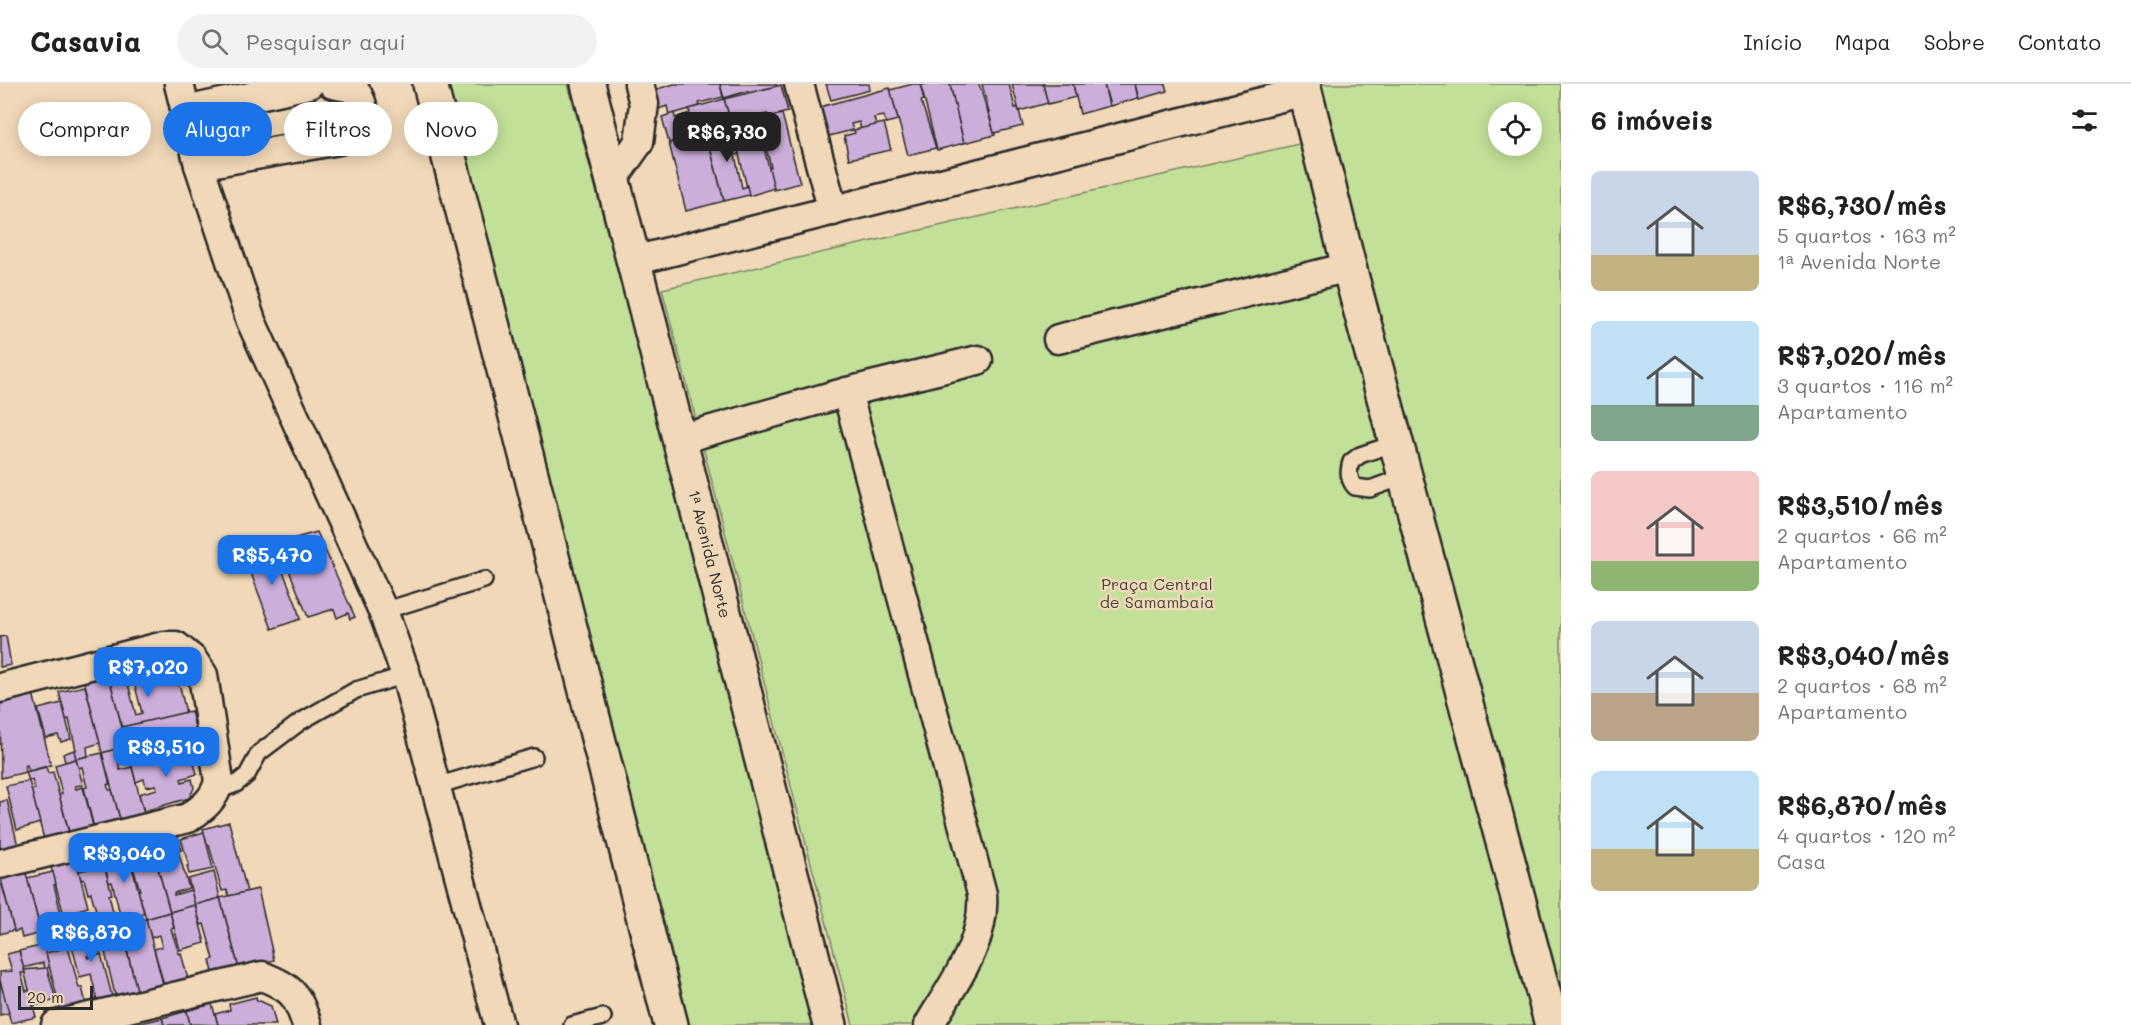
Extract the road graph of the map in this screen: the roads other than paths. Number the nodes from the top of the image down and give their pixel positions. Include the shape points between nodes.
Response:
1 (309, 84) edge
2 (333, 84) edge
3 (430, 84) edge
4 (588, 84) edge
5 (639, 84) edge
6 (799, 84) edge
7 (1304, 87) edge
8 (182, 97) edge
9 (200, 165) junction
10 (612, 180) junction
11 (833, 211) junction
12 (633, 261) junction
13 (1349, 267) junction
14 (1058, 339) dead end
15 (978, 360) dead end
16 (847, 392) junction
17 (680, 439) junction
18 (1396, 443) junction
19 (1405, 476) junction
20 (484, 580) dead end
21 (383, 611) junction
22 (406, 675) junction
23 (0, 688) edge
24 (534, 757) dead end
25 (436, 786) junction
26 (217, 791) junction
27 (0, 864) edge
28 (603, 1017) dead end
29 (56, 1025) edge
30 (307, 1025) edge
31 (499, 1025) edge
32 (572, 1025) edge
33 (670, 1025) edge
34 (830, 1025) edge
35 (929, 1025) edge
36 (1552, 1025) edge

1 - 8 street
2 - 9 street via 353,88 363,106 363,128 353,135
3 - 33 main road
4 - 10 main road, 1ᵃ Avenida Norte
5 - 10 street via 644,104 639,142
6 - 11 street
7 - 11 street
7 - 13 main road
8 - 9 street
9 - 21 street via 251,321
10 - 12 main road, 1ᵃ Avenida Norte
11 - 12 street
12 - 17 main road, 1ᵃ Avenida Norte
13 - 14 street
13 - 18 main road
15 - 16 street
16 - 17 street
16 - 35 street via 982,894 978,936
17 - 34 main road, 1ᵃ Avenida Norte
18 - 19 main road
18 - 19 lane via 1351,462 1350,482 1354,487 1370,489
19 - 36 main road
20 - 21 lane
21 - 22 street
22 - 25 street
22 - 26 lane via 356,690 300,722 259,753 247,775
23 - 26 street via 176,646 203,675 217,756
24 - 25 lane
25 - 31 street
26 - 27 street via 188,818
28 - 32 lane
29 - 30 street via 262,976 287,987 300,1004

